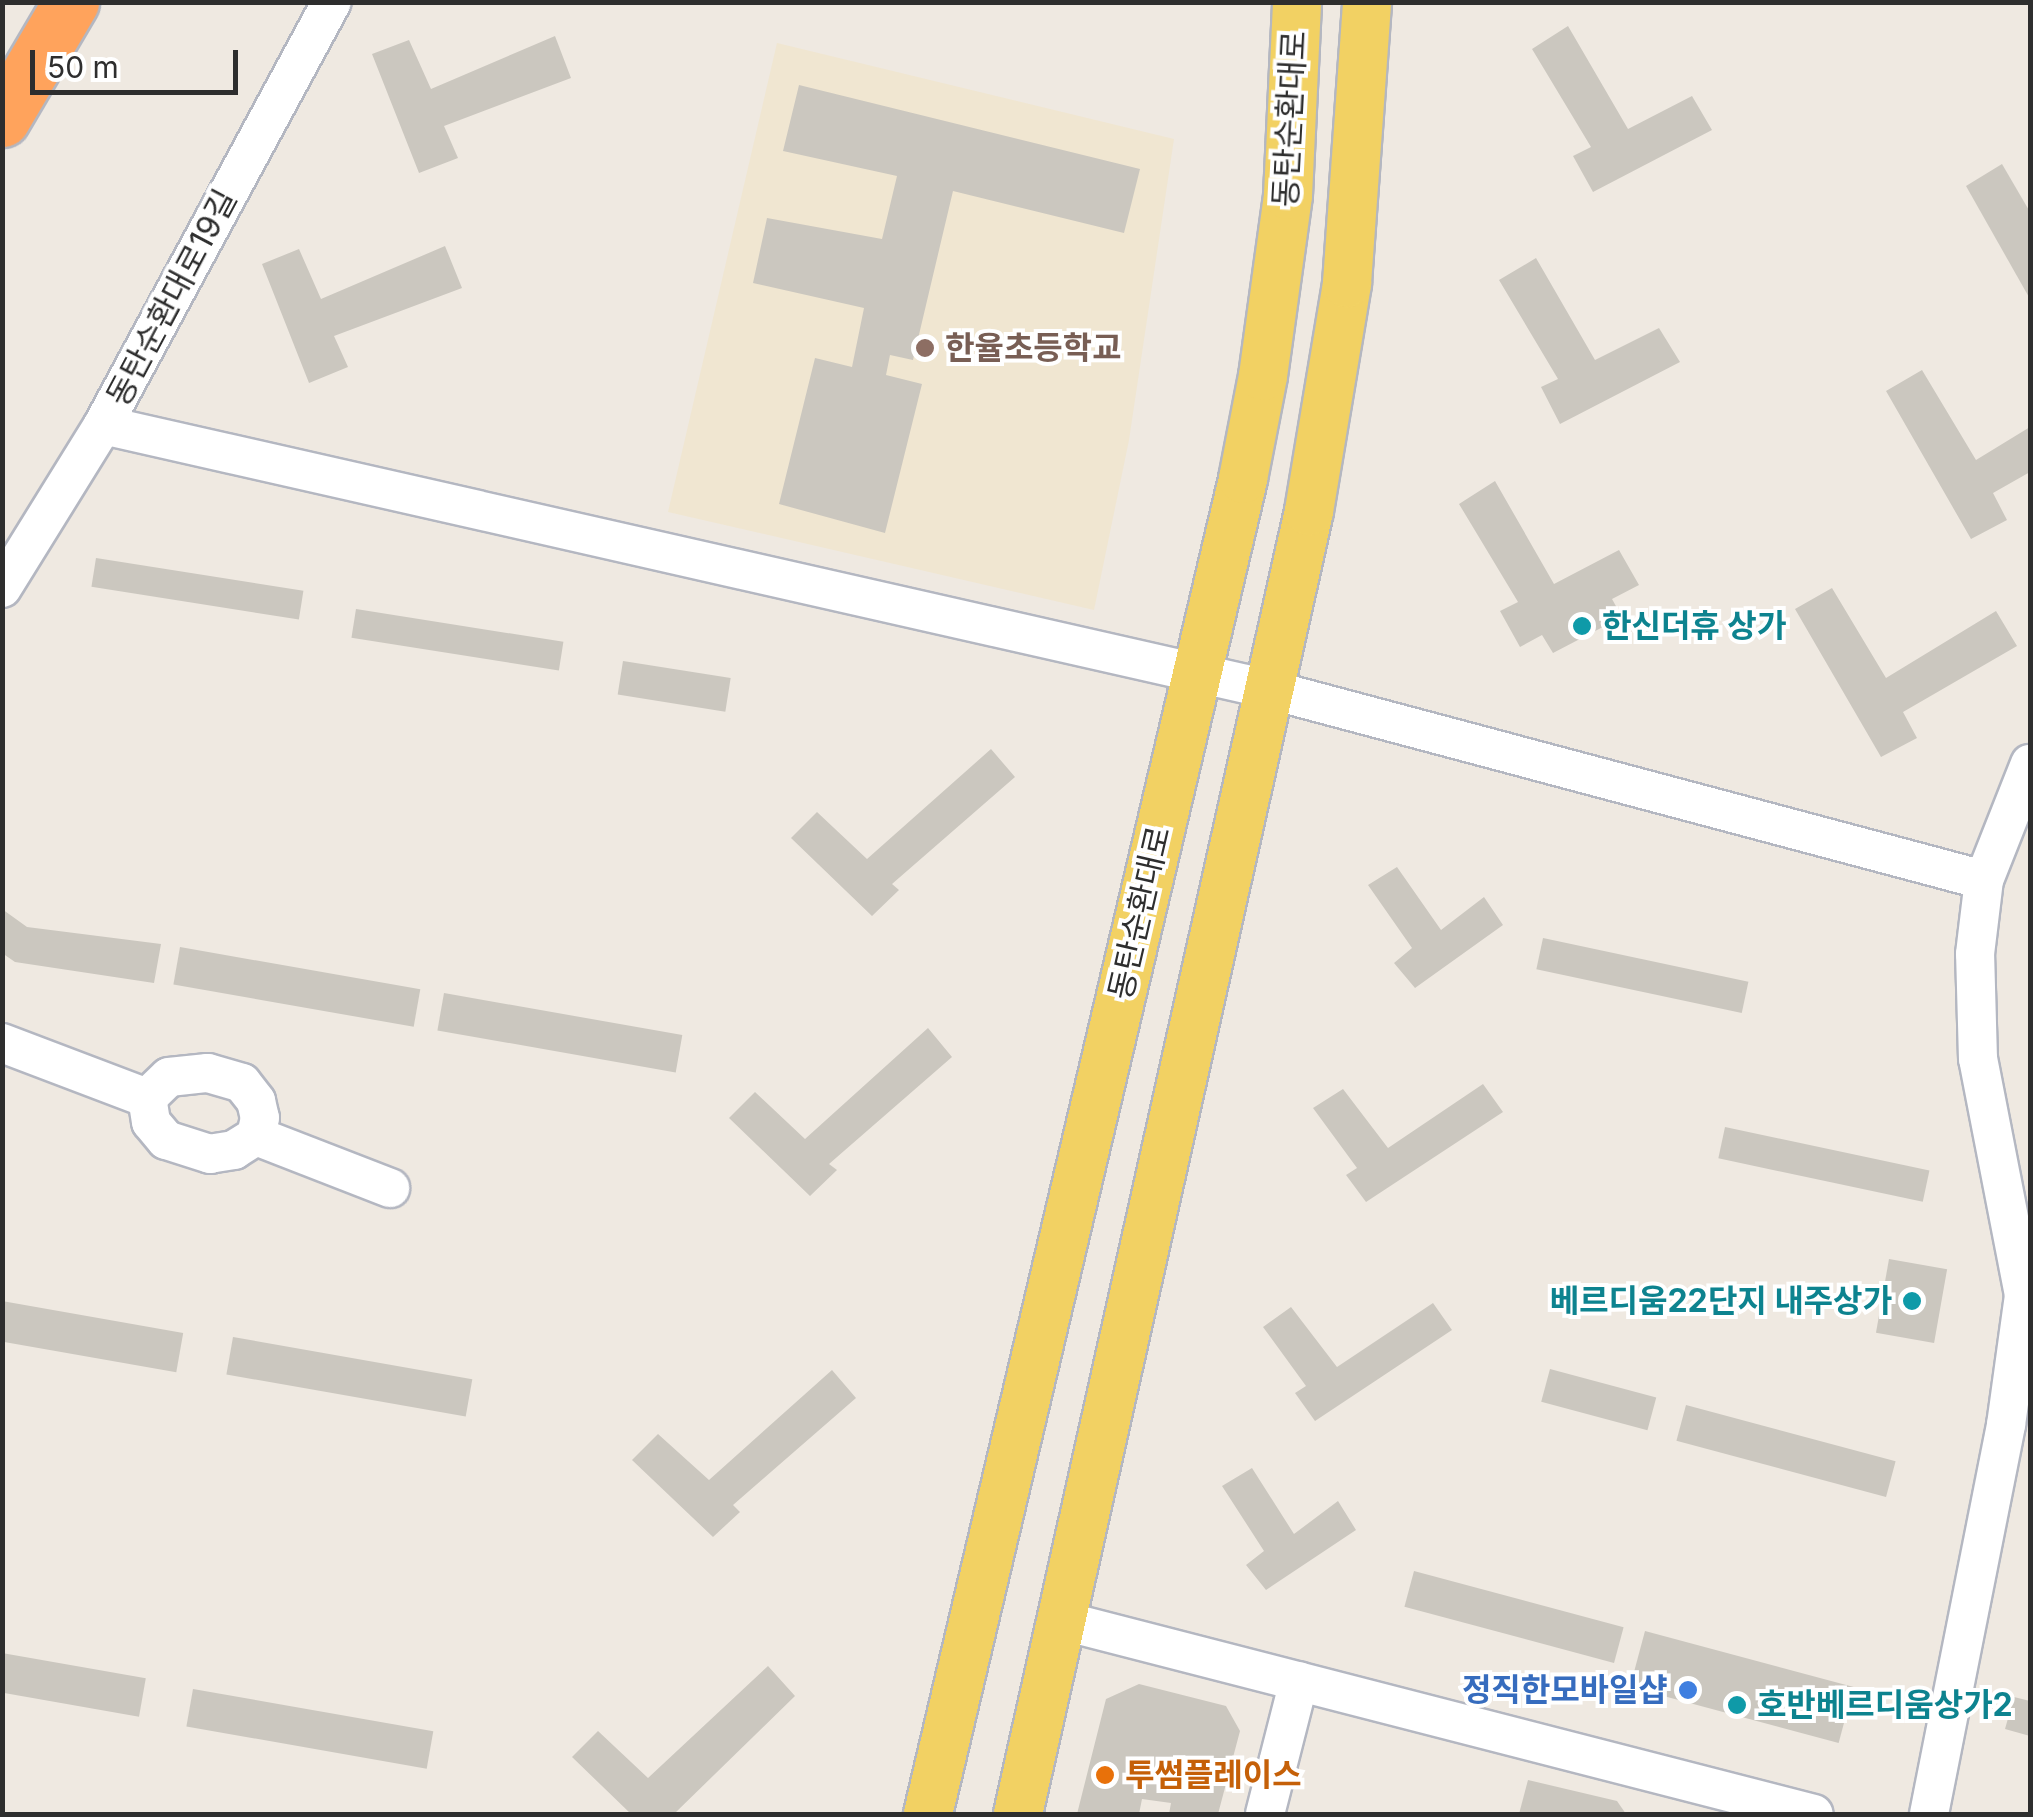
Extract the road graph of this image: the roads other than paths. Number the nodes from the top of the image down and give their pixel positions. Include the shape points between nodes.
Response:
1 (71, 2) edge
2 (332, 2) edge
3 (1296, 2) edge
4 (1367, 2) edge
5 (2, 119) edge
6 (103, 425) junction
7 (2, 588) edge
8 (1197, 672) junction
9 (1268, 689) junction
10 (2030, 764) edge
11 (1984, 880) junction
12 (2, 1043) edge
13 (147, 1098) junction
14 (256, 1136) junction
15 (390, 1188) dead end
16 (1064, 1621) junction
17 (1299, 1681) junction
18 (1697, 1800) edge
19 (928, 1814) edge
20 (1018, 1814) edge
21 (1265, 1814) edge
22 (1814, 1814) edge
23 (1929, 1814) edge

1 - 5 highway
2 - 6 street, 동탄순환대로19길
3 - 8 main road, 동탄순환대로 via 1292,144 1276,290 1243,479
4 - 9 main road via 1348,282 1309,512
6 - 7 street, 동탄순환대로19길
6 - 8 street
8 - 9 street
8 - 19 main road, 동탄순환대로
9 - 11 street
9 - 16 main road
10 - 11 street
11 - 23 street via 1975,954 1978,1060 2024,1295 2006,1425
12 - 13 street
13 - 14 street via 152,1122 166,1140 210,1154 234,1150
13 - 14 street via 168,1077 208,1073 242,1083 256,1101
14 - 15 street
16 - 17 street
16 - 20 main road
17 - 18 street
17 - 21 street
18 - 22 street

